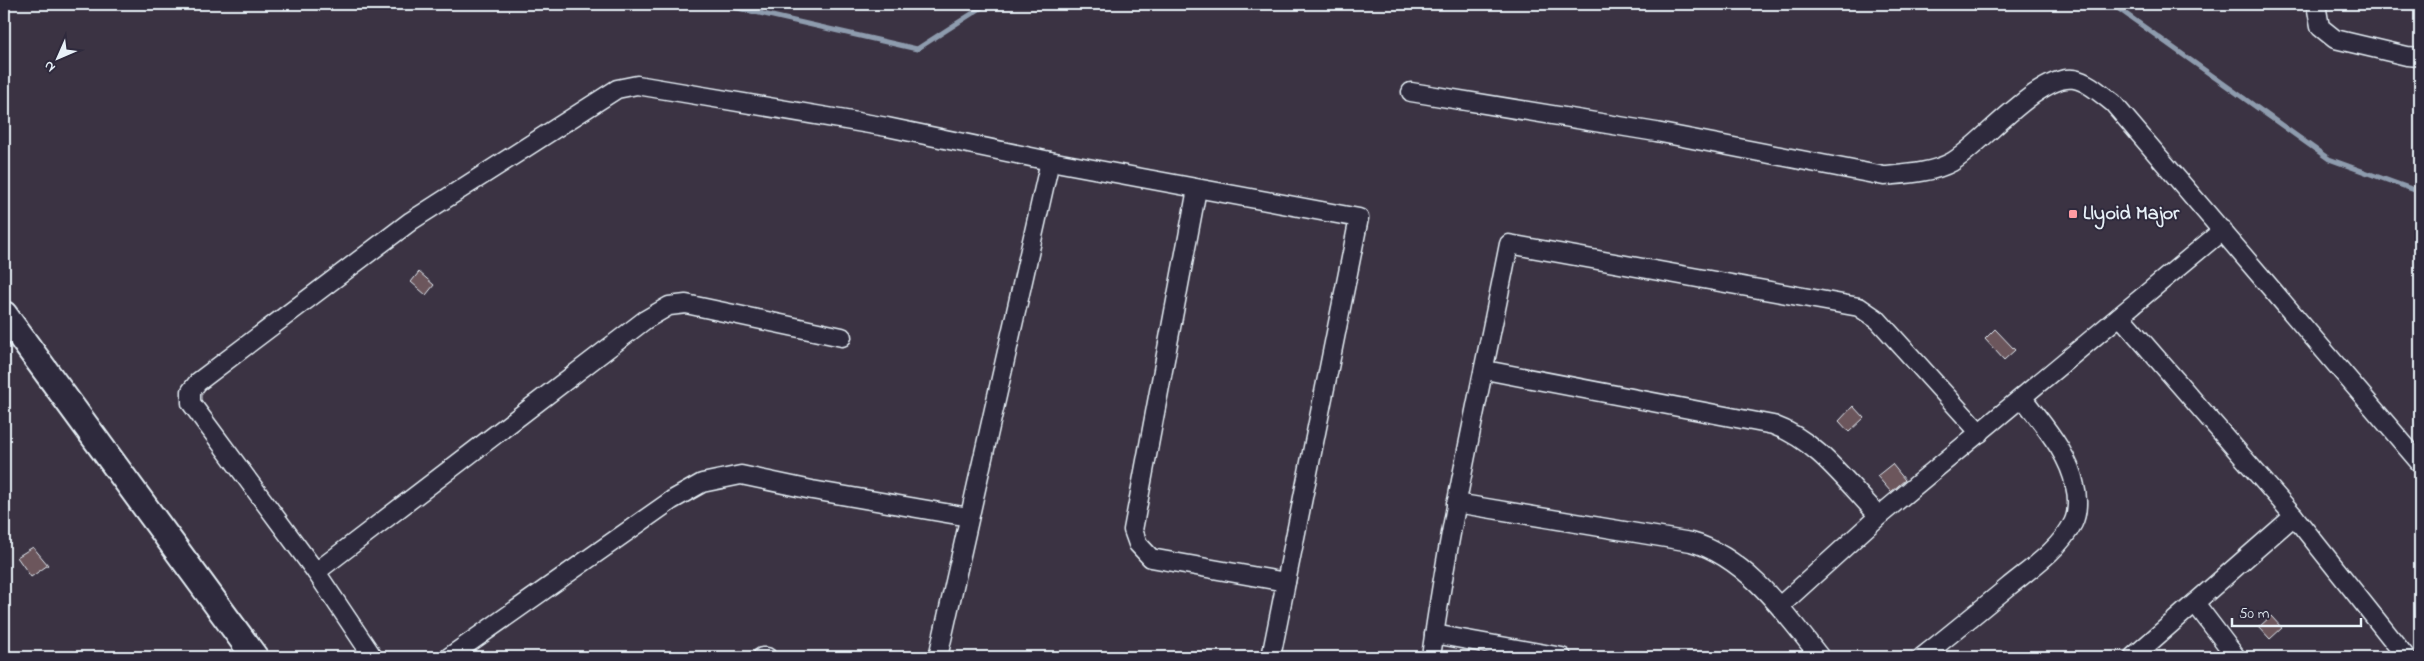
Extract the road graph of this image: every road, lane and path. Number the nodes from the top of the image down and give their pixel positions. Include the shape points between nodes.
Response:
1 (2316, 4) edge
2 (2420, 56) edge
3 (1411, 92) dead end
4 (1050, 161) junction
5 (1197, 189) junction
6 (2223, 230) junction
7 (4, 314) edge
8 (2120, 316) junction
9 (842, 337) dead end
10 (1485, 370) junction
11 (2023, 398) junction
12 (1980, 433) junction
13 (2420, 463) edge
14 (1456, 503) junction
15 (1880, 516) junction
16 (2294, 516) junction
17 (969, 517) junction
18 (316, 572) junction
19 (1286, 582) junction
20 (2195, 603) junction
21 (1780, 606) junction
22 (1434, 634) junction
23 (255, 657) edge
24 (373, 657) edge
25 (449, 657) edge
26 (762, 657) edge
27 (767, 657) edge
28 (938, 657) edge
29 (1270, 657) edge
30 (1431, 657) edge
31 (1562, 657) edge
32 (1820, 657) edge
33 (1922, 657) edge
34 (2132, 657) edge
35 (2236, 657) edge
36 (2406, 657) edge

1 - 2 street via 2320,28 2335,39 2407,56
3 - 6 street via 1656,132 1884,176 1918,173 1952,162 2024,101 2051,84 2073,78 2092,86 2113,103
4 - 5 street
4 - 17 street
4 - 18 street via 888,127 637,85 616,89 411,221 198,382 192,391 191,403
5 - 19 street via 1133,530 1138,544 1151,558
5 - 19 street via 1359,218
6 - 8 street
6 - 13 street
7 - 23 street
8 - 11 street
8 - 16 street
9 - 18 street via 686,304 669,306 645,320
10 - 12 street via 1509,244 1860,307 1878,320
10 - 14 street
10 - 15 street via 1773,425 1793,432 1809,443
11 - 12 street
11 - 33 street via 2068,465 2075,485 2077,506 2074,522 2044,557
12 - 15 street
14 - 21 street via 1711,547 1730,559
14 - 22 street
15 - 21 street
16 - 20 street
16 - 36 street
17 - 25 street via 741,475 702,483 672,500
17 - 28 street
18 - 24 street
19 - 29 street
20 - 34 street
20 - 35 street
21 - 32 street
22 - 30 street
22 - 31 street
26 - 27 street

